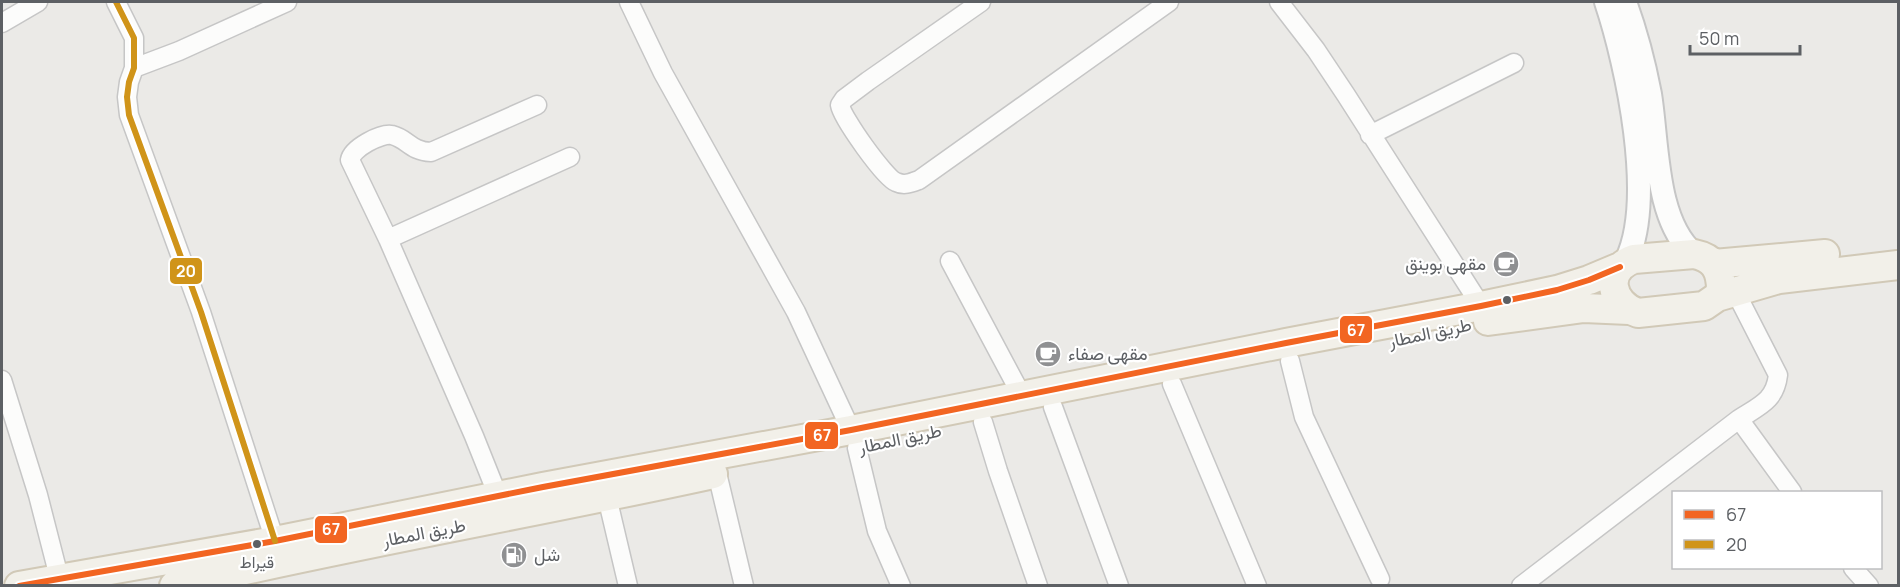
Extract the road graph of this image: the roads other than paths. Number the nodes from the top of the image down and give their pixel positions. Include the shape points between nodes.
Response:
1 (38, 2) edge
2 (116, 2) edge
3 (287, 2) edge
4 (629, 2) edge
5 (981, 2) edge
6 (1169, 2) edge
7 (1279, 2) edge
8 (1606, 2) edge
9 (1625, 2) edge
10 (2, 23) edge
11 (1514, 63) dead end
12 (134, 68) junction
13 (537, 105) dead end
14 (1370, 135) junction
15 (570, 157) dead end
16 (388, 239) junction
17 (1899, 248) edge
18 (1704, 259) junction
19 (950, 261) dead end
20 (1830, 262) junction
21 (1623, 264) junction
22 (1899, 265) edge
23 (1726, 294) junction
24 (1481, 306) junction
25 (1629, 310) junction
26 (1290, 361) junction
27 (2, 380) edge
28 (1172, 384) junction
29 (1022, 396) junction
30 (1053, 407) junction
31 (1739, 419) junction
32 (983, 422) junction
33 (854, 439) junction
34 (717, 473) junction
35 (1791, 491) edge
36 (498, 496) junction
37 (607, 497) junction
38 (275, 541) junction
39 (1855, 569) edge
40 (59, 577) junction
41 (100, 579) edge
42 (1380, 579) dead end
43 (19, 585) edge
44 (174, 585) edge
45 (628, 585) edge
46 (744, 585) edge
47 (901, 585) edge
48 (1038, 585) edge
49 (1119, 585) edge
50 (1257, 585) edge
51 (1521, 585) edge
52 (1869, 585) edge

1 - 10 street
2 - 12 street via 134,38
3 - 12 street
4 - 33 street via 663,73 796,312
5 - 6 street via 840,105 846,120 877,163 898,184 920,180
7 - 14 street via 1316,50
8 - 21 street via 1626,77 1636,155 1637,225 1632,248
9 - 18 street via 1647,76 1669,217 1677,235
11 - 14 street
12 - 38 street via 127,97 129,115 201,312
13 - 16 street via 431,152 389,135 356,149 350,160
14 - 24 street
15 - 16 street
16 - 36 street
17 - 20 main road
18 - 20 main road
18 - 21 main road, طريق المطار via 1634,259
18 - 23 main road via 1719,273 1721,290
19 - 29 street
20 - 22 main road
20 - 23 main road
21 - 24 main road, طريق المطار via 1557,290
21 - 25 main road via 1614,285 1621,304
23 - 25 main road, طريق المطار via 1704,306 1638,313
23 - 31 street via 1778,375 1771,398
24 - 29 main road, طريق المطار
25 - 26 main road, طريق المطار via 1584,308 1468,324
26 - 28 main road, طريق المطار
26 - 42 street via 1304,417
27 - 40 street
28 - 30 main road, طريق المطار
28 - 50 street
29 - 33 main road, طريق المطار
30 - 32 main road, طريق المطار
30 - 49 street
31 - 35 street
31 - 51 street
32 - 33 main road, طريق المطار
32 - 48 street
33 - 34 main road, طريق المطار
33 - 36 main road, طريق المطار
33 - 47 street via 877,531
34 - 37 main road, طريق المطار
34 - 46 street
36 - 38 main road, طريق المطار
37 - 44 main road, طريق المطار
37 - 45 street
38 - 41 main road, طريق المطار
39 - 52 street
40 - 41 main road, طريق المطار
40 - 43 main road, طريق المطار

